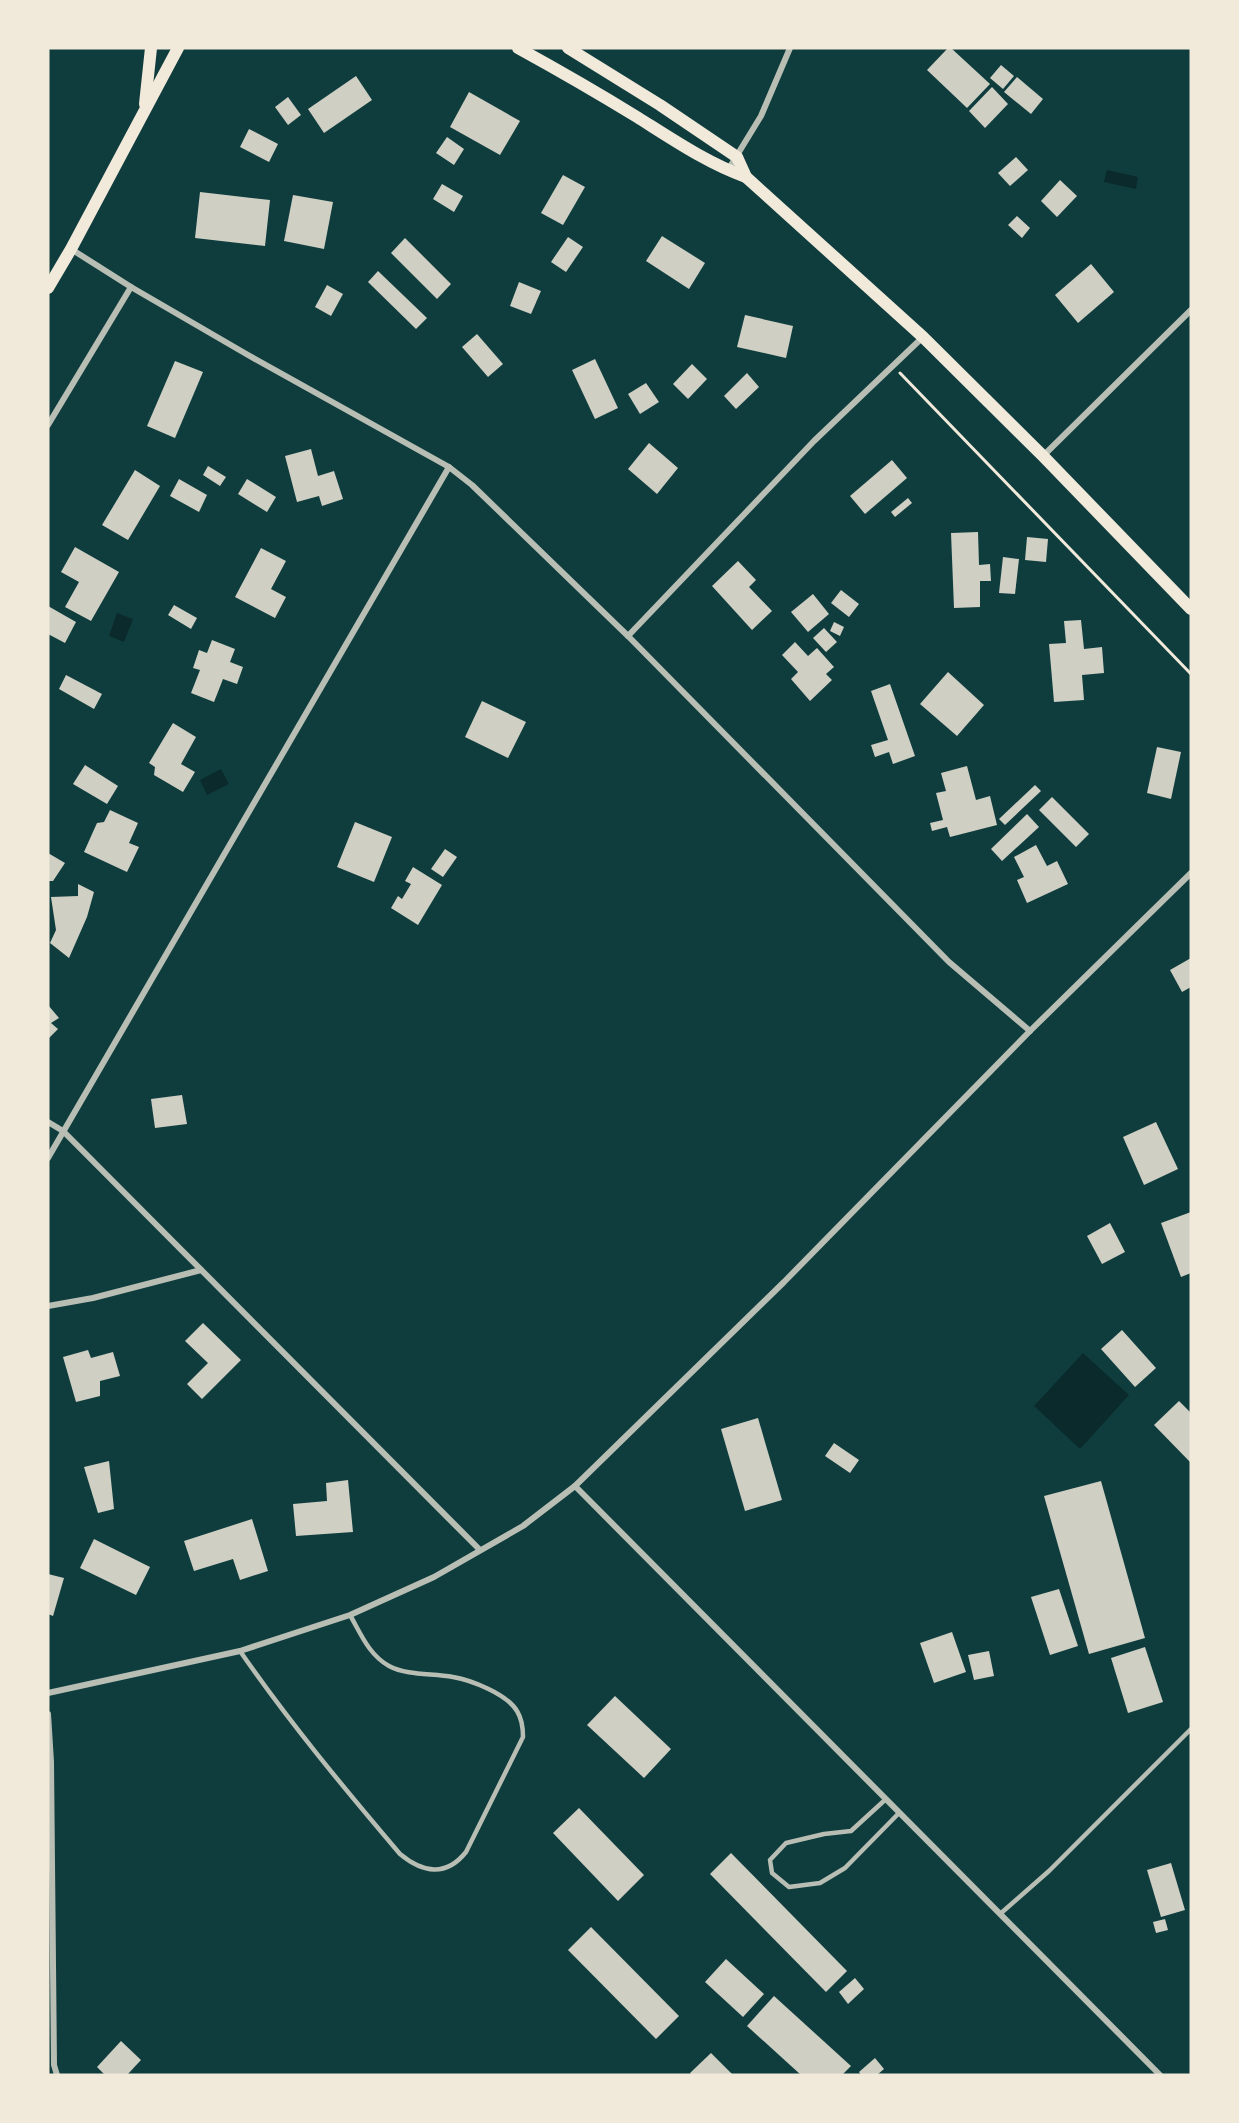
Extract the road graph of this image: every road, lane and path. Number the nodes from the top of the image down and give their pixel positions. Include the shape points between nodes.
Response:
1 (151, 48) edge
2 (178, 48) edge
3 (518, 48) edge
4 (568, 48) edge
5 (790, 48) edge
6 (144, 111) junction
7 (737, 157) junction
8 (728, 171) junction
9 (746, 177) junction
10 (71, 249) junction
11 (131, 287) junction
12 (48, 288) edge
13 (1191, 310) edge
14 (923, 337) junction
15 (893, 366) junction
16 (48, 425) edge
17 (1043, 456) junction
18 (449, 467) junction
19 (1191, 609) edge
20 (628, 636) junction
21 (1191, 674) edge
22 (1191, 873) edge
23 (1030, 1031) junction
24 (48, 1122) edge
25 (63, 1131) junction
26 (48, 1158) edge
27 (201, 1270) junction
28 (48, 1306) edge
29 (574, 1486) junction
30 (480, 1550) junction
31 (351, 1616) junction
32 (240, 1651) junction
33 (48, 1693) edge
34 (48, 1714) edge
35 (1191, 1729) edge
36 (886, 1799) junction
37 (899, 1813) junction
38 (1000, 1914) junction
39 (57, 2075) edge
40 (1160, 2075) edge

1 - 6 main road
2 - 6 main road
3 - 8 main road
4 - 7 main road
5 - 7 street via 761,116
6 - 10 main road
7 - 8 street
7 - 9 main road
8 - 9 main road
9 - 14 main road
10 - 11 street
10 - 12 main road
11 - 16 street
11 - 18 street
13 - 17 street
14 - 15 street
14 - 17 main road
15 - 20 street via 814,441
15 - 21 path
17 - 19 main road
18 - 20 street
18 - 25 street
20 - 23 street via 949,962
22 - 23 street
23 - 29 street via 784,1282
24 - 25 street
25 - 26 street
25 - 27 street
27 - 28 street
27 - 30 street
29 - 30 street via 523,1526
29 - 36 street
30 - 31 street via 434,1577
31 - 32 street
31 - 32 lane via 370,1650 390,1667 474,1682 505,1699 516,1709 523,1724 523,1737 457,1863 429,1870 400,1854 317,1756
32 - 33 street
34 - 39 street
35 - 38 lane via 1049,1871
36 - 37 street
36 - 37 lane via 851,1831 786,1843 770,1860 772,1873 789,1887 820,1883 845,1868
37 - 38 street
38 - 40 street

